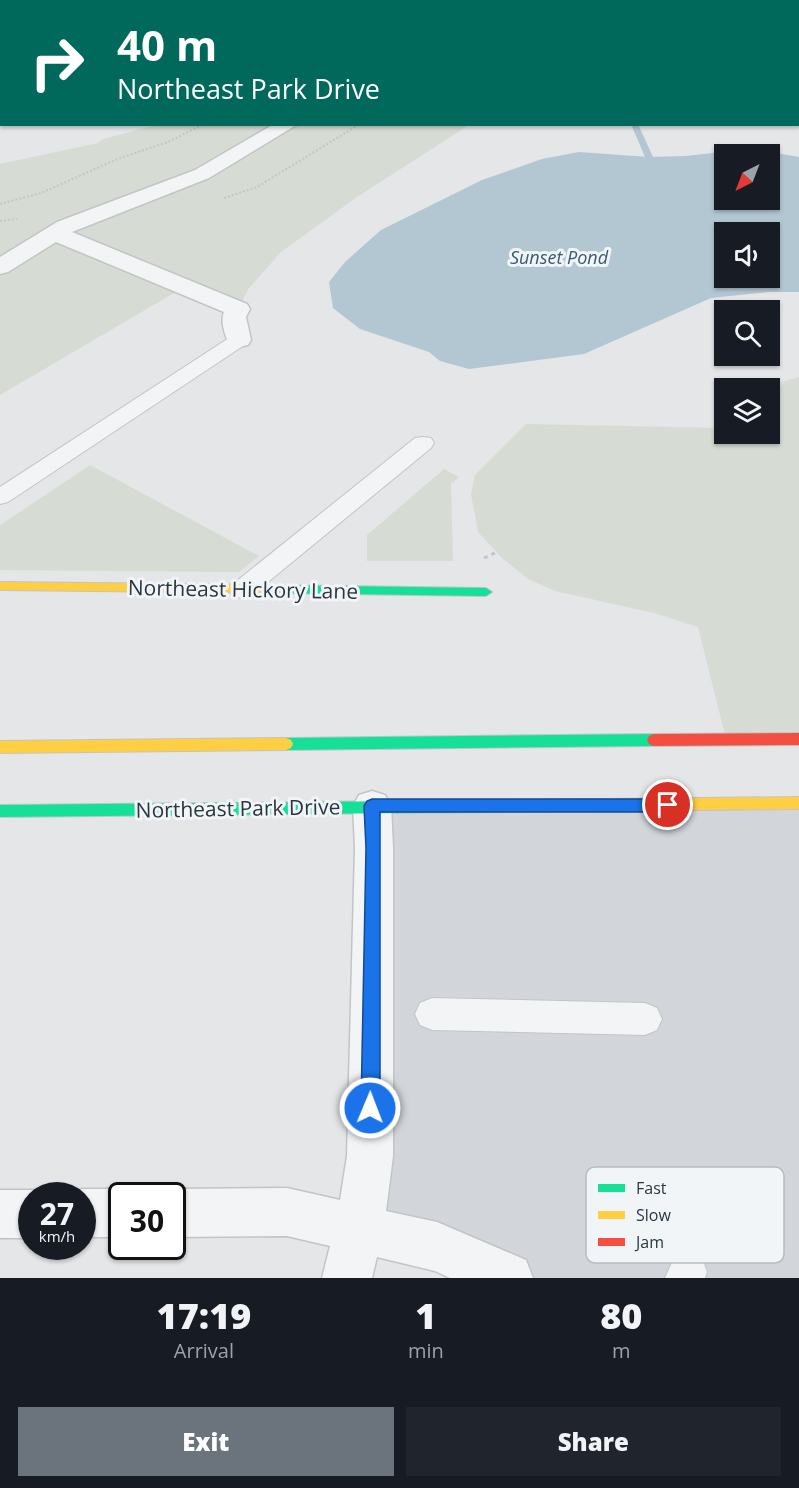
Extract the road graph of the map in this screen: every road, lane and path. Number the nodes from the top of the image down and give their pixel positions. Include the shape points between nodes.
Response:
1 (200, 126) edge
2 (286, 126) edge
3 (0, 204) edge
4 (54, 233) junction
5 (0, 267) edge
6 (239, 340) joint
7 (423, 443) dead end
8 (0, 497) edge
9 (0, 586) edge
10 (242, 590) junction
11 (486, 592) dead end
12 (799, 739) edge
13 (0, 747) edge
14 (799, 803) edge
15 (372, 806) junction
16 (0, 811) edge
17 (432, 1014) dead end
18 (645, 1019) dead end
19 (186, 1213) edge
20 (0, 1214) edge
21 (18, 1214) edge
22 (360, 1227) junction
23 (347, 1278) edge
24 (508, 1278) edge

1 - 3 path via 41,193
2 - 4 street via 202,174
4 - 5 street
4 - 6 street via 238,309 234,317
6 - 8 lane
7 - 10 lane
9 - 10 street, Northeast Hickory Lane
10 - 11 street, Northeast Hickory Lane
12 - 13 street
14 - 15 street, Northeast Park Drive
15 - 16 street, Northeast Park Drive
15 - 22 street via 370,1156
17 - 18 lane
19 - 22 street via 287,1212
20 - 21 street
22 - 23 street
22 - 24 street via 437,1247

